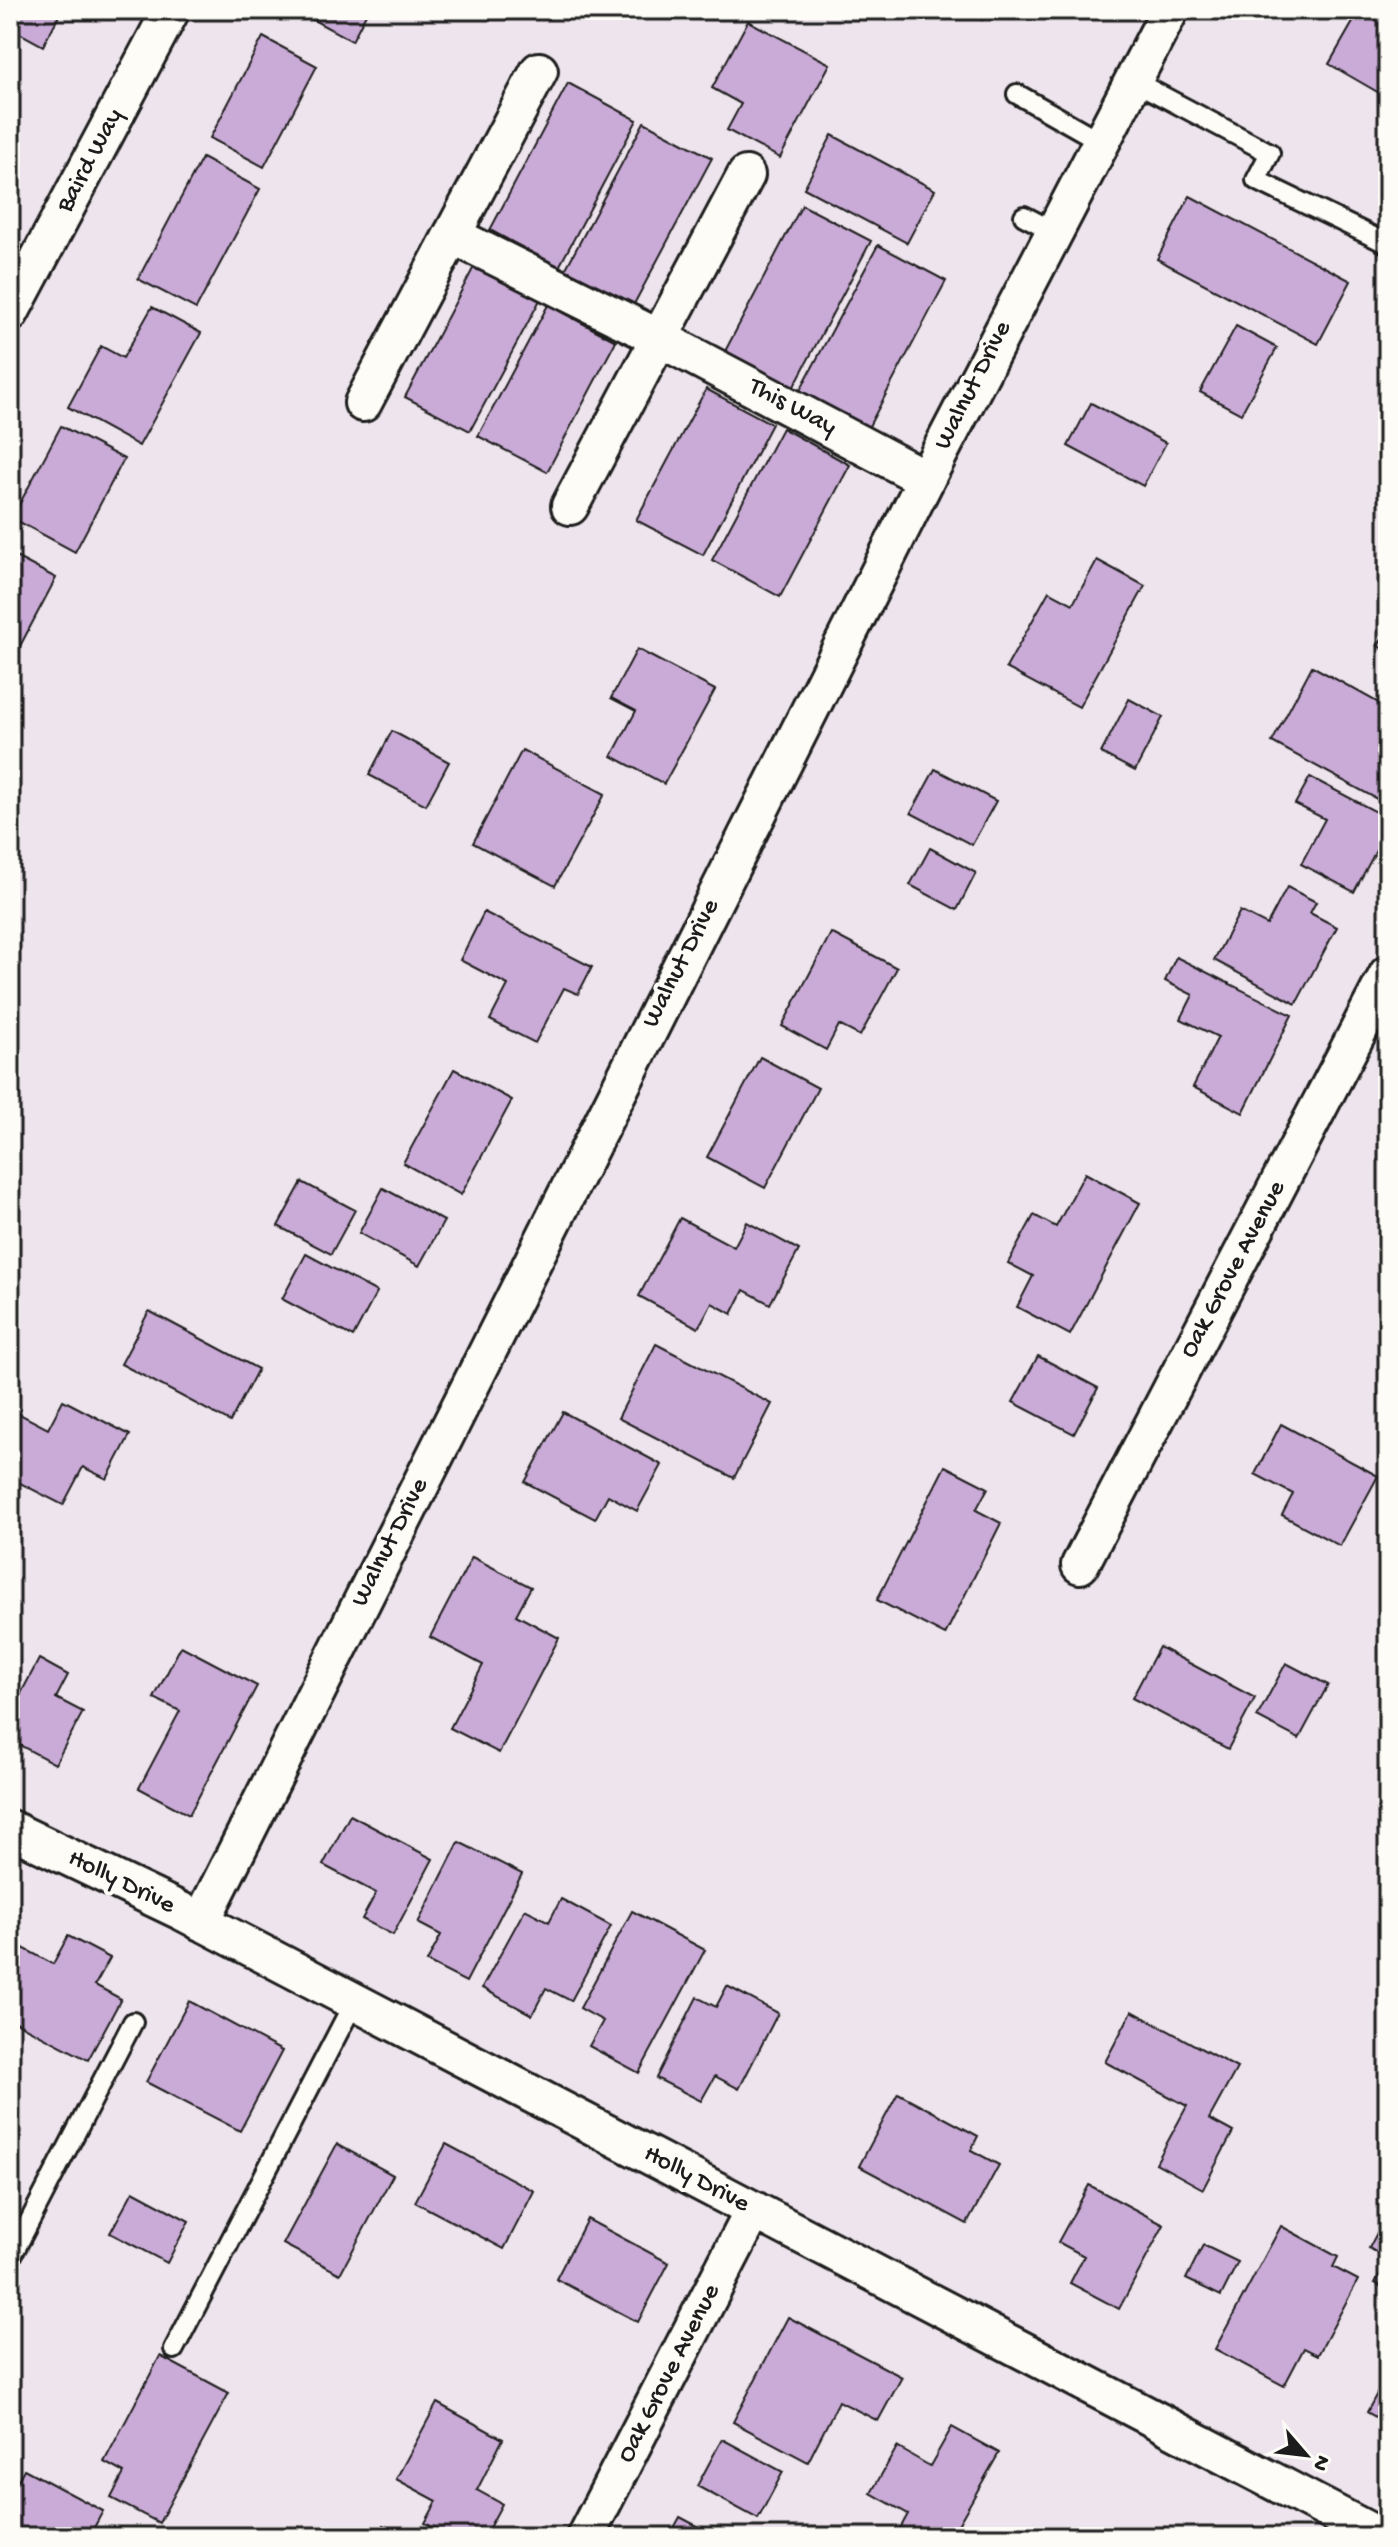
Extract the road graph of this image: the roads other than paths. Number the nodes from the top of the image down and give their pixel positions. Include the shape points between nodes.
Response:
1 (171, 10) edge
2 (1170, 10) edge
3 (539, 71) dead end
4 (1132, 80) junction
5 (1017, 94) dead end
6 (1100, 141) junction
7 (746, 175) dead end
8 (452, 235) junction
9 (1388, 244) edge
10 (10, 313) edge
11 (659, 338) junction
12 (363, 403) dead end
13 (926, 479) junction
14 (570, 506) dead end
15 (1388, 974) edge
16 (1080, 1565) dead end
17 (10, 1829) edge
18 (201, 1922) junction
19 (354, 2002) junction
20 (133, 2022) dead end
21 (754, 2210) junction
22 (10, 2259) edge
23 (174, 2349) dead end
24 (585, 2537) edge
25 (1380, 2537) edge

1 - 10 street, Baird Way
2 - 4 street, Walnut Drive
3 - 8 street
4 - 6 street, Walnut Drive
4 - 9 lane via 1270,153 1256,180
5 - 6 lane
6 - 13 street, Walnut Drive via 1039,224
7 - 11 street
8 - 11 street, This Way
8 - 12 street
11 - 13 street, This Way
11 - 14 street
13 - 18 street, Walnut Drive
15 - 16 street, Oak Grove Avenue
17 - 18 street, Holly Drive
18 - 19 street, Holly Drive
19 - 21 street, Holly Drive
19 - 23 lane
20 - 22 lane
21 - 24 street, Oak Grove Avenue
21 - 25 street, Holly Drive

